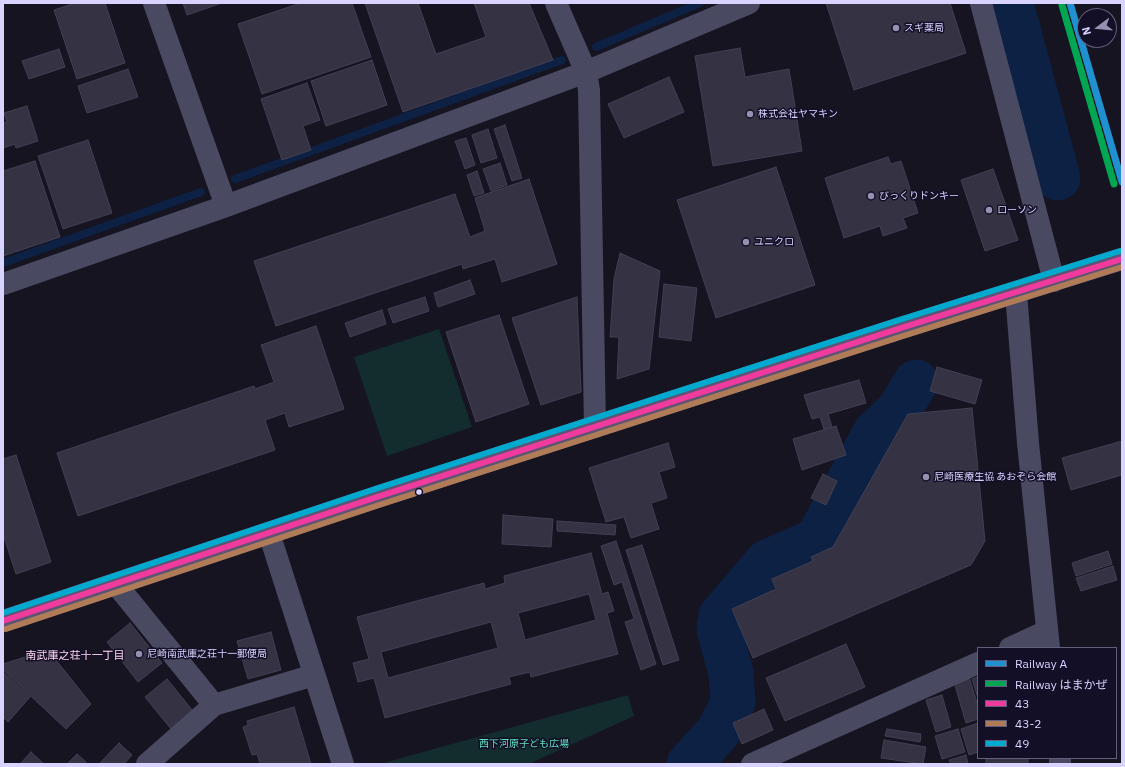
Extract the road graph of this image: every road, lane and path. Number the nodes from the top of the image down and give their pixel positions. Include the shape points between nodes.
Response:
1 (154, 3) edge
2 (556, 3) edge
3 (749, 3) edge
4 (981, 3) edge
5 (586, 72) junction
6 (226, 206) junction
7 (1122, 259) edge
8 (1054, 281) junction
9 (3, 284) edge
10 (1016, 293) junction
11 (595, 427) junction
12 (269, 533) junction
13 (116, 584) junction
14 (3, 621) edge
15 (1048, 640) edge
16 (1015, 647) edge
17 (977, 662) edge
18 (314, 675) junction
19 (214, 704) junction
20 (147, 764) edge
21 (343, 764) edge
22 (752, 764) edge

1 - 6 street
2 - 5 street
3 - 5 street
4 - 8 street
5 - 6 street
5 - 11 street via 589,90
6 - 9 street
7 - 8 main road
8 - 10 main road
10 - 11 main road
10 - 15 street
11 - 12 main road
12 - 13 main road
12 - 18 street
13 - 14 main road
13 - 19 street
15 - 16 street
17 - 22 street
18 - 19 street
18 - 21 street
19 - 20 street

